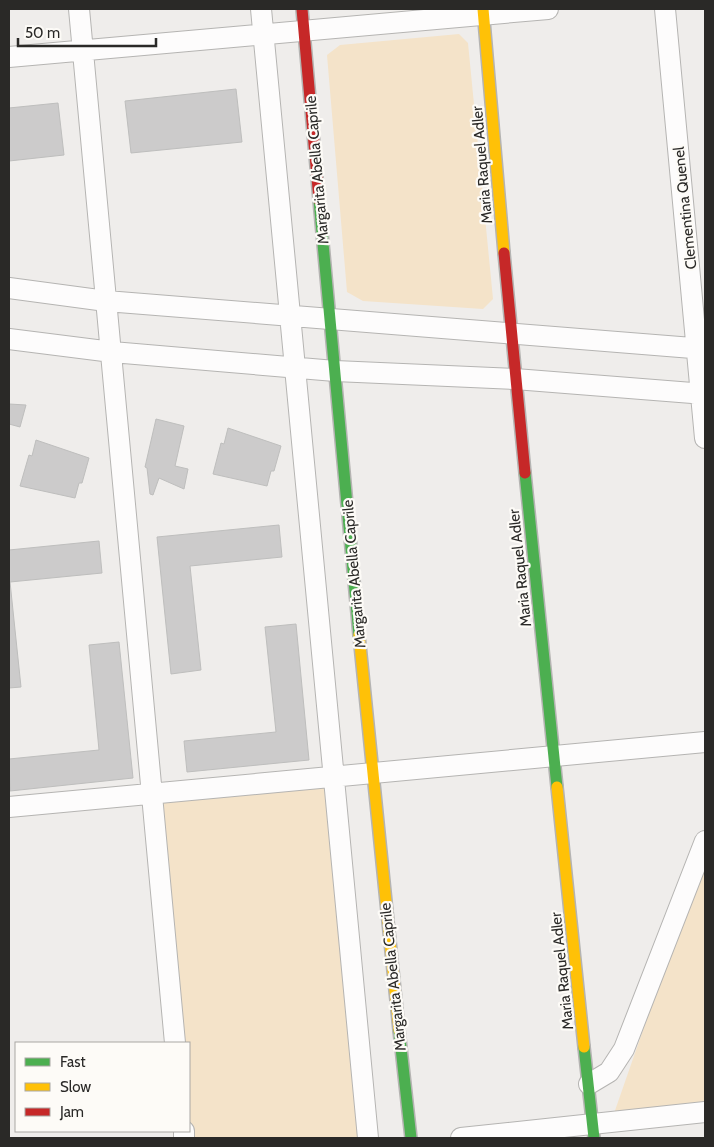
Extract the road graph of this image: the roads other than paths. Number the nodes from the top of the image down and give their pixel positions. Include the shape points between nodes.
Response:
1 (79, 9) edge
2 (261, 9) edge
3 (302, 9) edge
4 (548, 9) edge
5 (665, 9) edge
6 (484, 12) edge
7 (304, 31) junction
8 (263, 35) junction
9 (83, 50) junction
10 (9, 57) edge
11 (9, 288) edge
12 (106, 301) junction
13 (289, 316) junction
14 (330, 320) junction
15 (511, 334) junction
16 (9, 338) edge
17 (702, 349) edge
18 (112, 352) junction
19 (294, 368) junction
20 (335, 371) junction
21 (515, 379) junction
22 (703, 394) edge
23 (705, 438) edge
24 (705, 742) edge
25 (555, 756) junction
26 (372, 773) junction
27 (333, 777) junction
28 (151, 794) junction
29 (9, 807) edge
30 (705, 841) edge
31 (175, 1042) edge
32 (589, 1084) junction
33 (705, 1112) edge
34 (594, 1131) edge
35 (368, 1138) edge
36 (411, 1138) edge
37 (461, 1138) edge

1 - 9 street
2 - 8 street
3 - 7 street, Margarita Abella Caprile
4 - 6 street
5 - 17 street, Clementina Quenel
6 - 7 street
6 - 15 street, Maria Raquel Adler
7 - 8 street
7 - 14 street, Margarita Abella Caprile
8 - 9 street
8 - 13 street
9 - 10 street
9 - 12 street
11 - 12 street
12 - 13 street
12 - 18 street
13 - 14 street
13 - 19 street
14 - 15 street
14 - 20 street, Margarita Abella Caprile
15 - 17 street
15 - 21 street, Maria Raquel Adler
16 - 18 street
17 - 22 street, Clementina Quenel
18 - 19 street
18 - 28 street
19 - 20 street
19 - 27 street
20 - 21 street
20 - 26 street, Margarita Abella Caprile
21 - 22 street
21 - 25 street, Maria Raquel Adler
22 - 23 street, Clementina Quenel
24 - 25 street
25 - 26 street
25 - 32 street, Maria Raquel Adler
26 - 27 street
26 - 36 street, Margarita Abella Caprile
27 - 28 street
27 - 35 street
28 - 29 street
28 - 31 street
30 - 32 street via 624,1049 609,1072
32 - 34 street, Maria Raquel Adler
33 - 34 street
34 - 37 street

